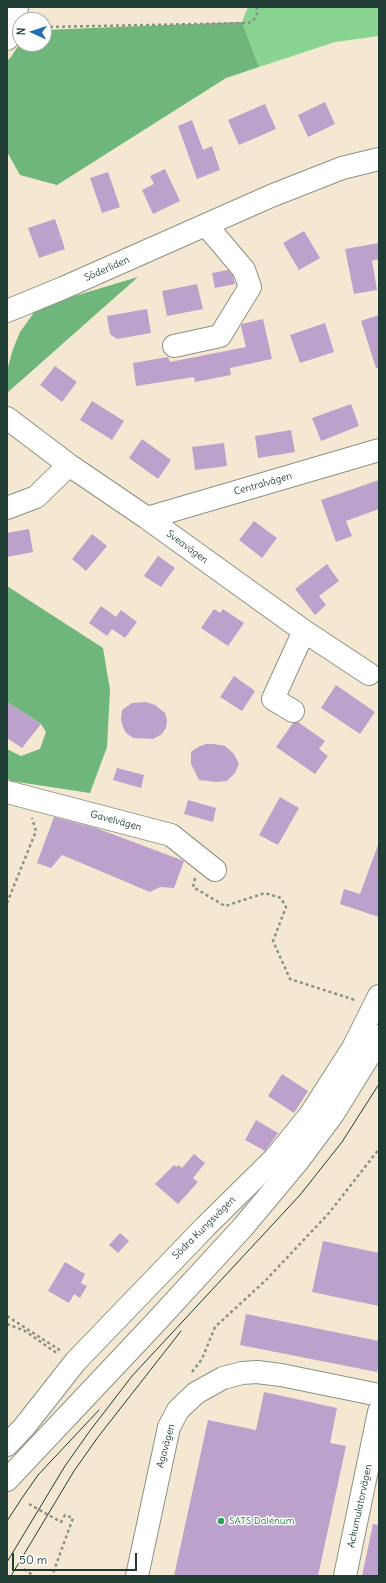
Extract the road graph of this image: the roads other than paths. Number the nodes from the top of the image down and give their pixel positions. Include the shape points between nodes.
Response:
1 (17, 7) edge
2 (7, 39) edge
3 (379, 159) edge
4 (206, 225) junction
5 (7, 311) edge
6 (174, 346) dead end
7 (7, 418) edge
8 (379, 450) edge
9 (69, 465) junction
10 (7, 508) edge
11 (147, 518) junction
12 (304, 631) junction
13 (369, 674) dead end
14 (293, 711) dead end
15 (16, 795) edge
16 (207, 864) road end
17 (377, 1001) edge
18 (379, 1036) edge
19 (379, 1395) edge
20 (379, 1412) edge
21 (7, 1445) edge
22 (7, 1480) edge
23 (137, 1576) edge
24 (345, 1576) edge

1 - 2 street via 14,27
3 - 4 street, Söderliden via 342,168
4 - 5 street, Söderliden
4 - 6 street via 244,270 250,287 220,336
7 - 9 street, Sveavägen
8 - 11 street, Centralvägen
9 - 10 street via 36,497
9 - 11 street, Sveavägen
11 - 12 street, Sveavägen
12 - 13 street, Sveavägen
12 - 14 street via 273,699
15 - 16 street, Gavelvägen via 171,836
17 - 21 street, Södra Kungsvägen via 353,1048 310,1115 275,1158 74,1363
18 - 22 street via 333,1114 243,1227
19 - 23 street, Agavägen via 257,1372 223,1378 196,1393 178,1410 169,1427
20 - 24 street, Ackumulatorvägen

